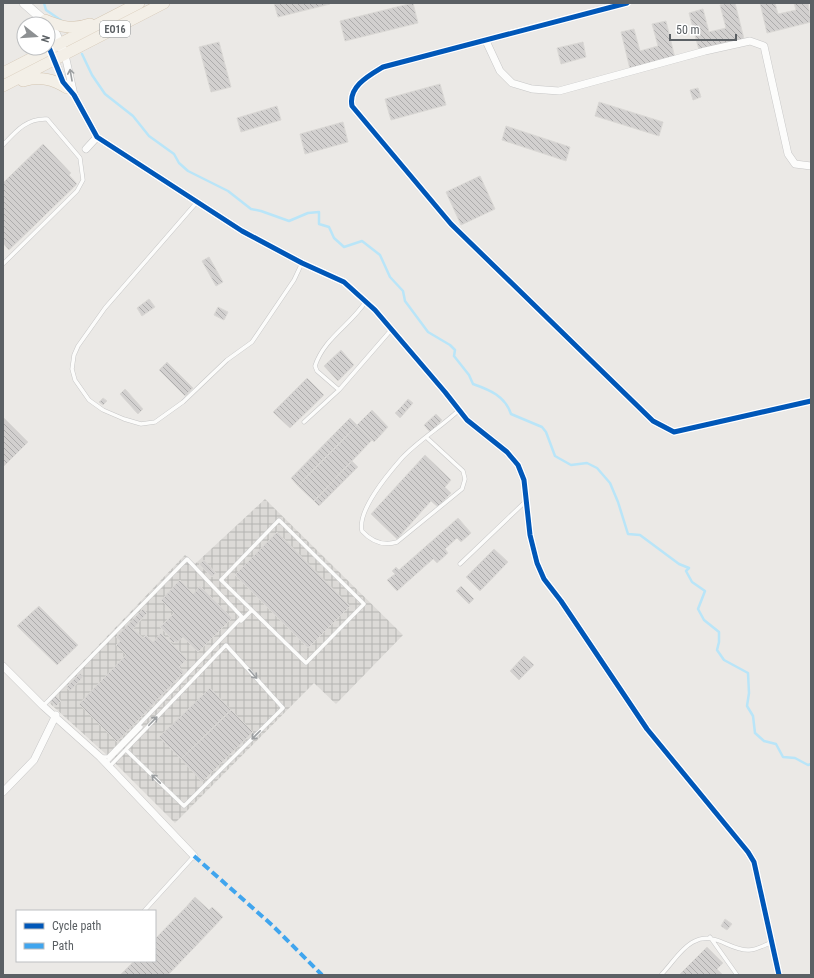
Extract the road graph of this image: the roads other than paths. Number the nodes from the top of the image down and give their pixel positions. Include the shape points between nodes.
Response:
1 (24, 3) edge
2 (139, 3) edge
3 (164, 3) edge
4 (627, 3) edge
5 (118, 14) junction
6 (38, 16) edge
7 (56, 25) edge
8 (56, 38) edge
9 (486, 41) junction
10 (60, 44) junction
11 (56, 45) edge
12 (34, 56) edge
13 (52, 56) edge
14 (65, 56) junction
15 (54, 61) junction
16 (3, 74) edge
17 (3, 86) edge
18 (71, 92) junction
19 (97, 137) junction
20 (3, 145) edge
21 (86, 150) joint
22 (80, 158) junction
23 (811, 166) edge
24 (198, 202) junction
25 (302, 263) junction
26 (3, 264) edge
27 (367, 300) junction
28 (391, 330) junction
29 (339, 390) junction
30 (811, 401) edge
31 (459, 410) junction
32 (304, 422) dead end
33 (426, 437) junction
34 (527, 500) junction
35 (460, 564) dead end
36 (252, 610) junction
37 (3, 666) edge
38 (43, 706) junction
39 (56, 715) junction
40 (126, 750) junction
41 (105, 763) junction
42 (3, 792) edge
43 (194, 856) joint
44 (145, 910) edge
45 (710, 938) junction
46 (772, 942) junction
47 (661, 975) edge
48 (737, 975) edge
49 (779, 975) edge

1 - 6 street
2 - 5 main road, ΕΟ16
3 - 14 main road, ΕΟ16
4 - 9 street
5 - 7 main road via 80,27
5 - 10 main road, ΕΟ16
8 - 10 street
9 - 23 street via 500,71 512,83 532,89 559,91 705,51 750,41 757,42 764,46 788,154 795,164
9 - 30 street via 383,67 369,75 353,91 350,98 352,106 451,224 653,421 674,432
10 - 11 main road, ΕΟ16
10 - 14 street
12 - 16 main road, ΕΟ16
13 - 15 street
14 - 15 main road, ΕΟ16
18 -> 14 street via 71,75
15 - 17 main road, ΕΟ16
15 - 18 street
17 - 18 main road via 31,78 41,78 57,82
18 - 19 street
19 - 21 street
19 - 24 street
20 - 22 lane via 26,122 38,118 47,119
21 - 22 lane
22 - 26 lane via 83,180 77,191
24 - 25 street via 242,231
24 - 25 lane via 105,308 76,350 72,369 75,380 89,400 103,410 124,420 141,424 155,422 183,402 227,360 252,342 290,286
25 - 27 street via 344,282
27 - 28 street
27 - 29 lane via 325,346 315,366 317,371
28 - 29 lane
28 - 31 street
29 - 32 lane
31 - 33 lane
31 - 34 street via 487,438 507,452 518,465 524,480
33 - 33 lane via 463,471 462,489 397,542 387,545 376,541 362,532 360,525 367,504 402,458
34 - 35 lane
34 - 46 street via 530,535 544,579 647,729 748,852 758,873
36 - 36 lane via 306,664 364,604 279,520 221,580
36 - 41 lane
37 - 38 street
38 - 39 street
38 - 41 lane via 187,559 242,617 108,756
39 - 41 street
39 - 42 street via 34,760
40 -> 40 lane via 226,645 283,708 184,806
40 - 41 lane
41 - 43 street
43 - 44 lane
45 - 46 lane via 750,951
45 - 47 lane via 692,942
45 - 48 lane
46 - 49 street

